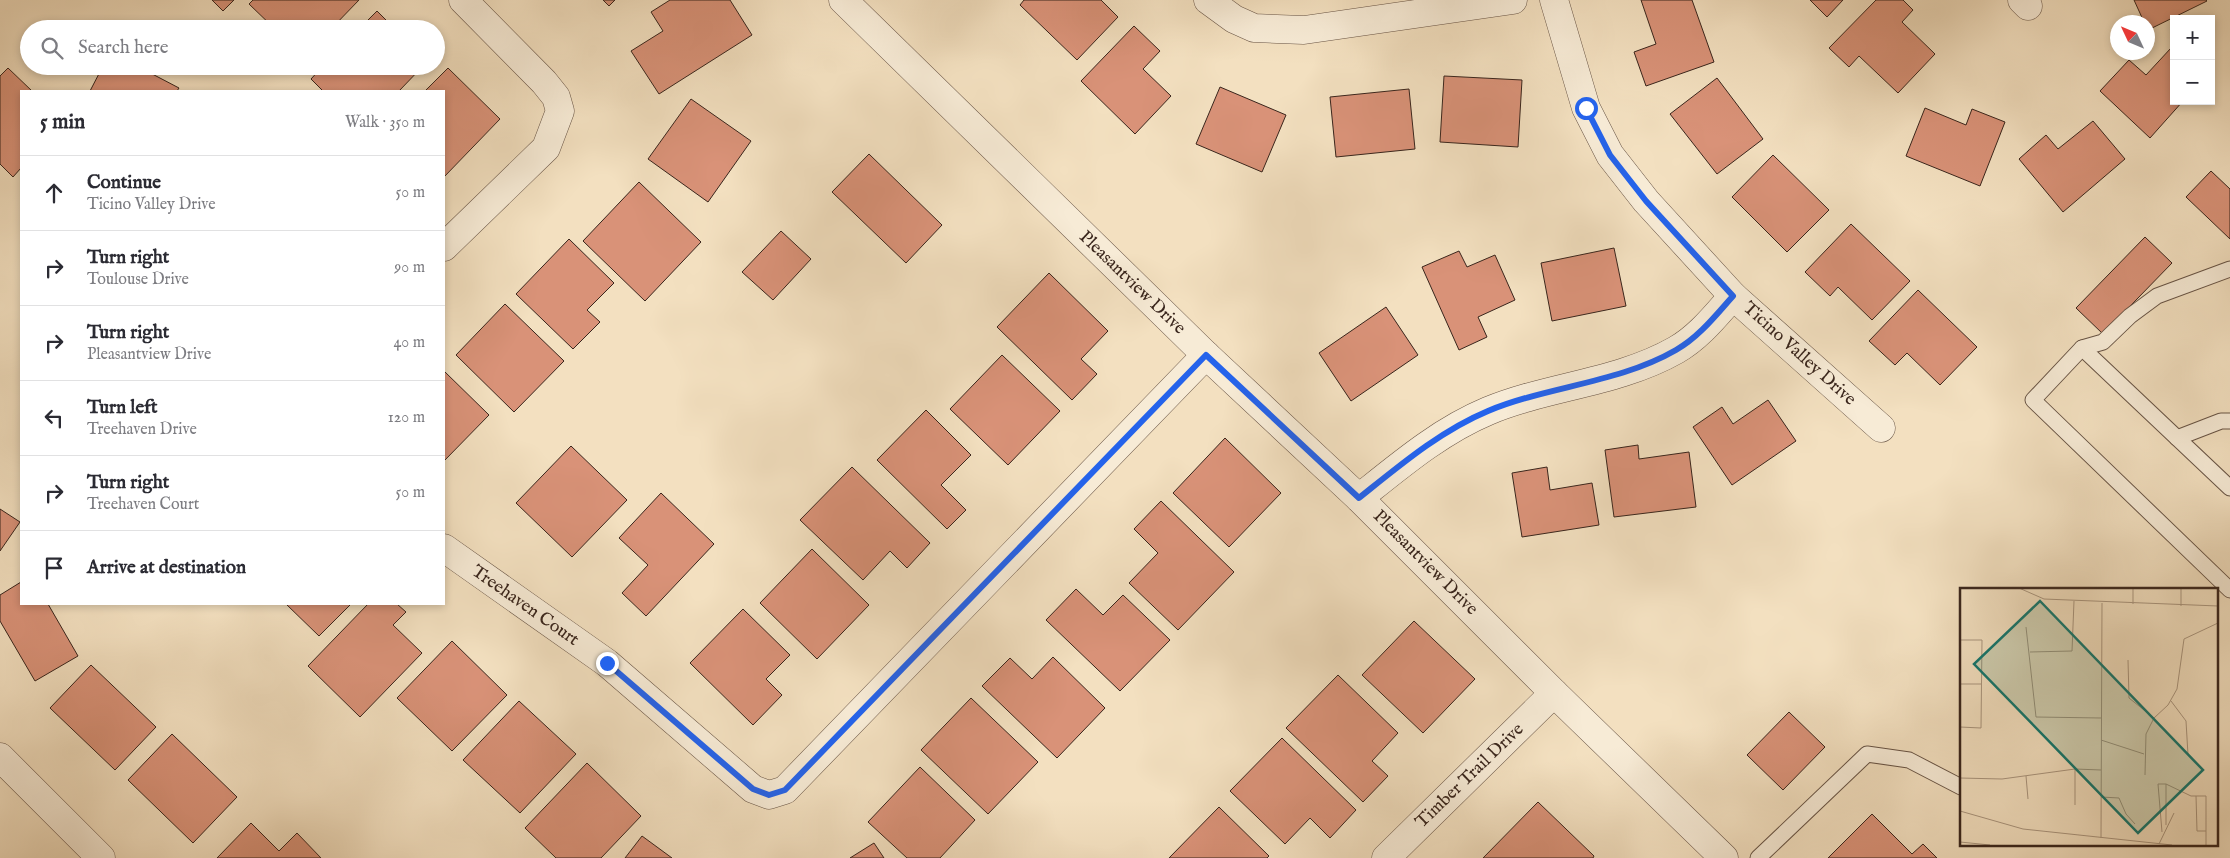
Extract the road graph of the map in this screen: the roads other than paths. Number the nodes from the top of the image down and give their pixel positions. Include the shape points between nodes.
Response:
1 (463, 0) edge
2 (843, 0) edge
3 (1208, 0) edge
4 (1512, 0) edge
5 (1554, 0) edge
6 (445, 246) edge
7 (2230, 269) edge
8 (1733, 296) junction
9 (2082, 348) junction
10 (1206, 355) junction
11 (2230, 421) edge
12 (1881, 428) dead end
13 (2177, 438) junction
14 (2230, 488) edge
15 (1359, 498) junction
16 (445, 549) edge
17 (2230, 590) edge
18 (1554, 693) junction
19 (0, 757) edge
20 (1960, 786) edge
21 (101, 858) edge
22 (1386, 858) edge
23 (1724, 858) edge
24 (1758, 858) edge

1 - 6 street via 544,82 556,97 560,111 546,148
2 - 10 street, Pleasantview Drive
3 - 4 street via 1234,19 1254,28 1304,30
5 - 8 street, Ticino Valley Drive via 1586,108 1610,155 1646,201
7 - 9 lane via 2157,296 2103,342
8 - 12 street, Ticino Valley Drive
8 - 15 street via 1704,329 1676,350 1626,372 1488,411 1416,452
9 - 13 lane
9 - 17 lane via 2033,400
10 - 15 street, Pleasantview Drive
10 - 16 street, Treehaven Court via 785,790 769,795 753,789 607,663
11 - 13 lane via 2221,420
13 - 14 lane
15 - 18 street, Pleasantview Drive
18 - 22 street, Timber Trail Drive
18 - 23 street, Pleasantview Drive
19 - 21 street
20 - 24 lane via 1909,760 1867,754

